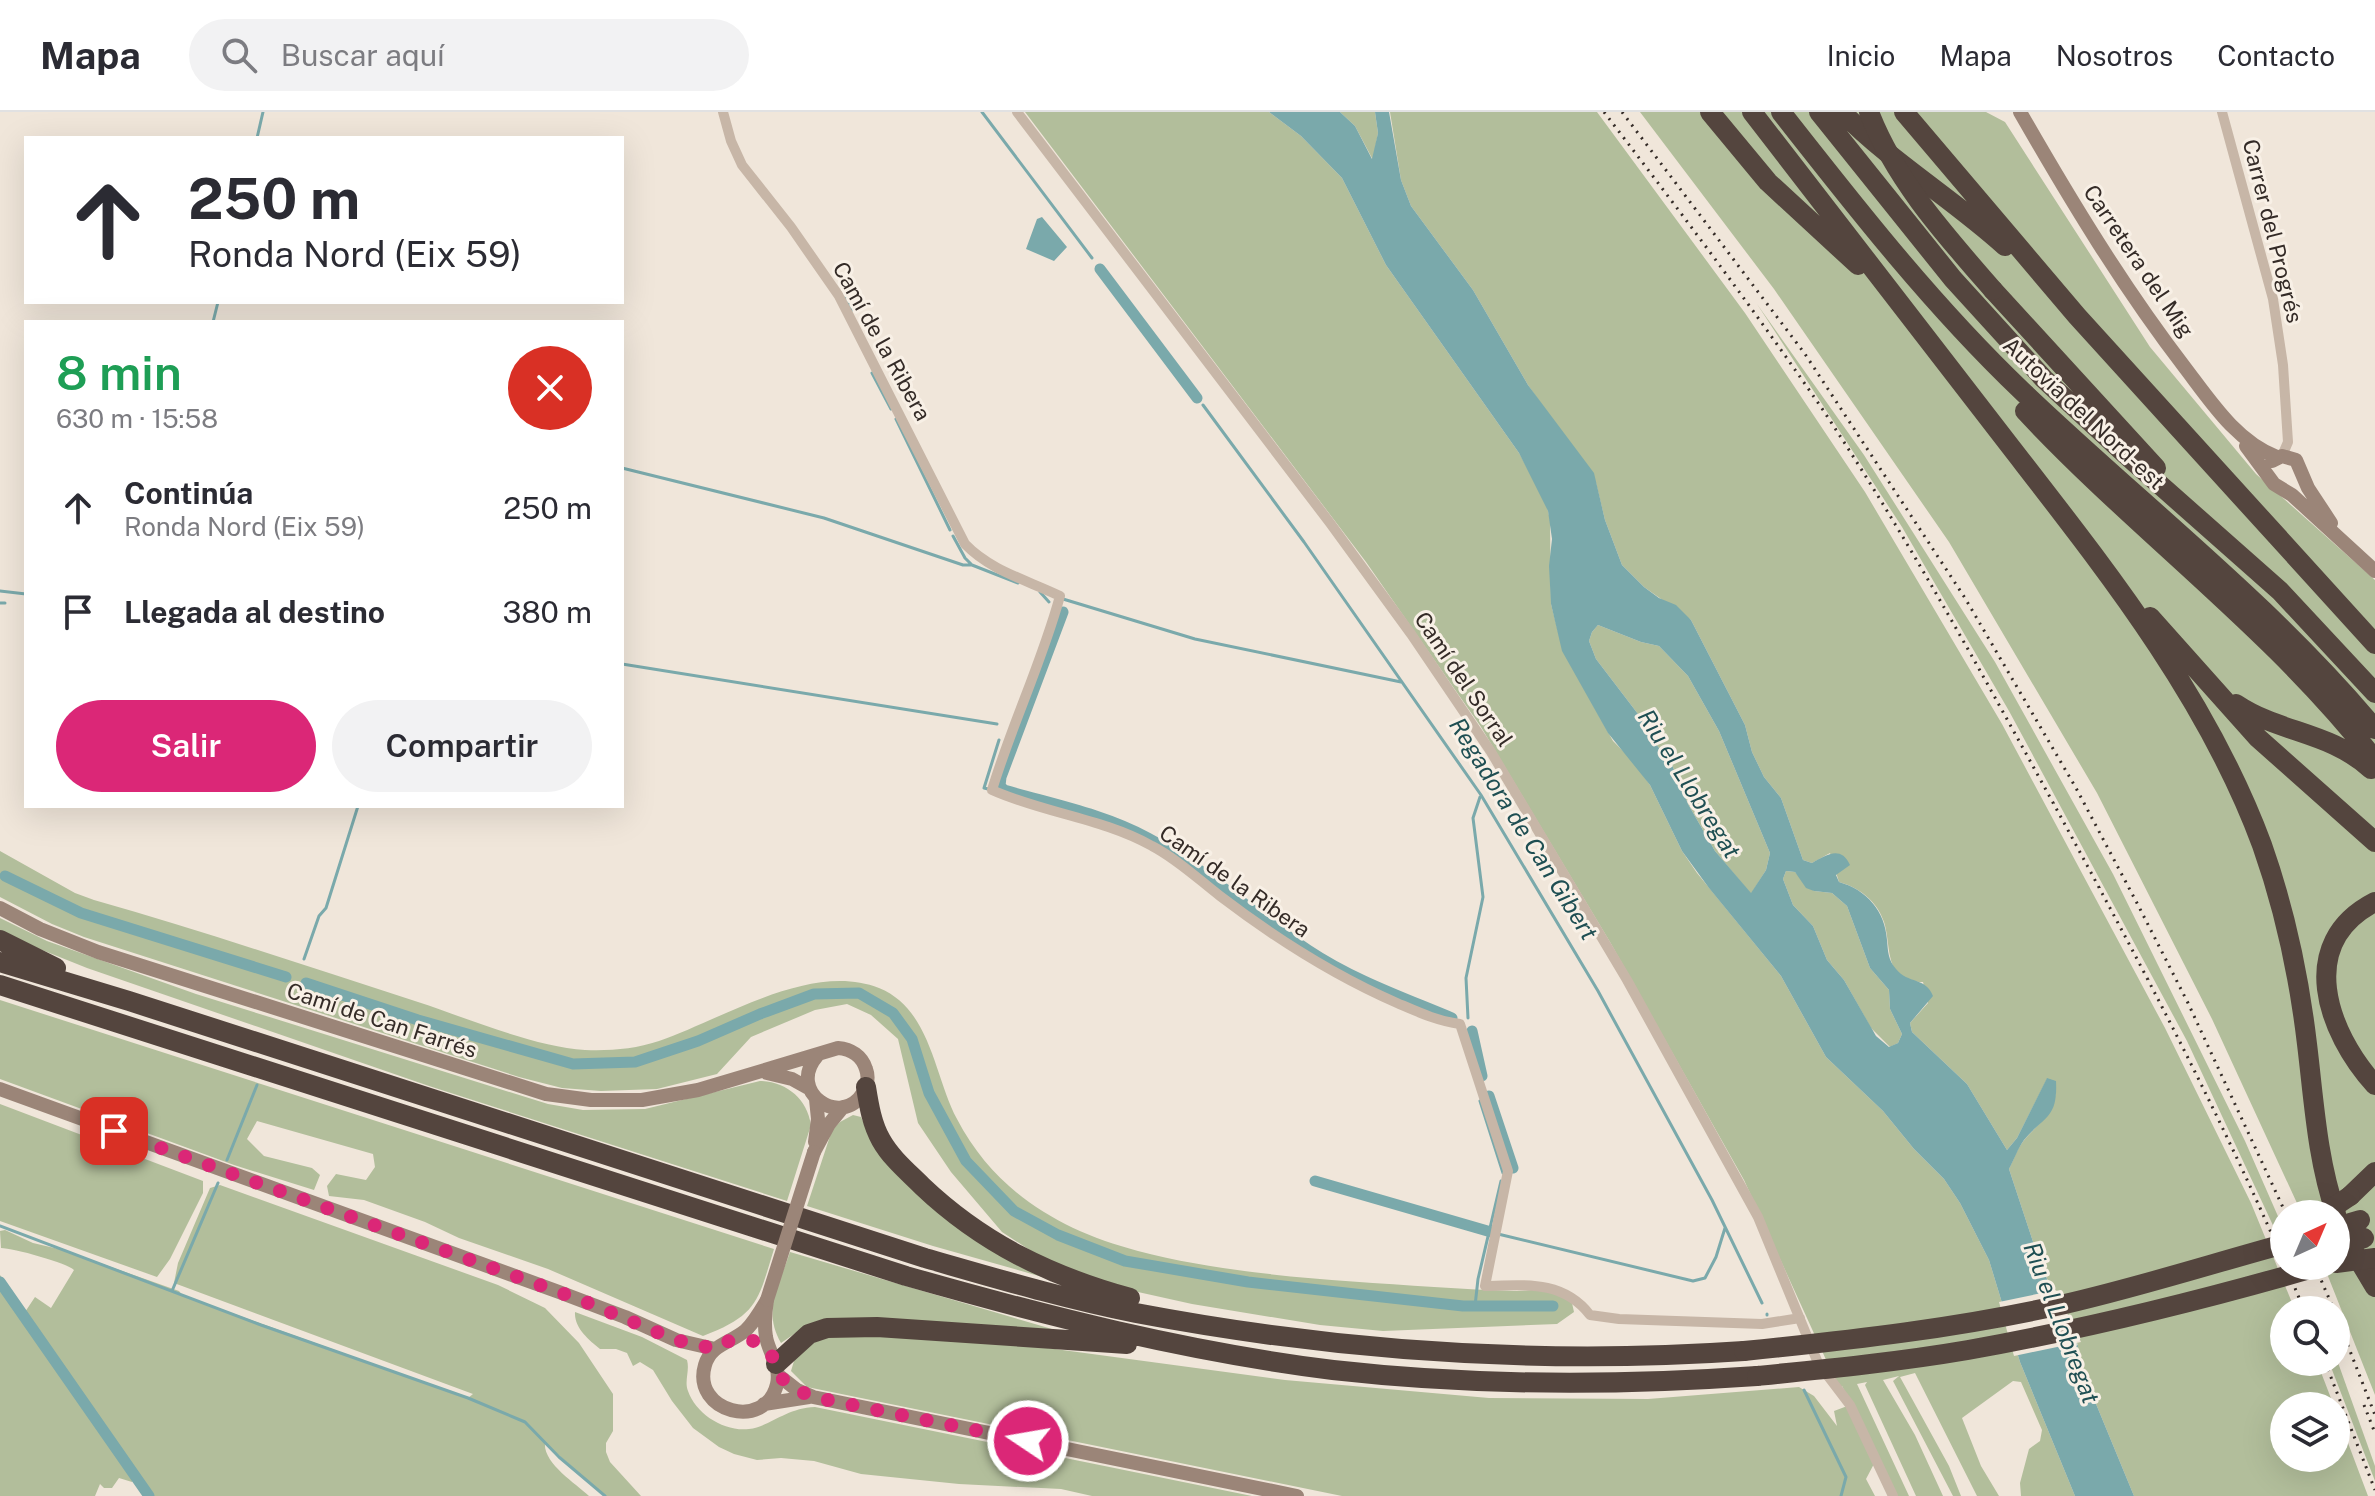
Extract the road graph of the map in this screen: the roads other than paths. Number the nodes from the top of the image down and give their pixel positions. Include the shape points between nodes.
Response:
1 (723, 112) edge
2 (1017, 112) edge
3 (1710, 112) edge
4 (1752, 112) edge
5 (1781, 112) edge
6 (1819, 112) edge
7 (1842, 112) edge
8 (1869, 112) edge
9 (1904, 112) edge
10 (2020, 112) edge
11 (2222, 112) edge
12 (1985, 218) junction
13 (1900, 261) junction
14 (1958, 379) junction
15 (2232, 426) junction
16 (2279, 456) junction
17 (2301, 474) junction
18 (2268, 475) junction
19 (2284, 488) junction
20 (2191, 511) junction
21 (2336, 534) junction
22 (2101, 564) junction
23 (2375, 571) edge
24 (2372, 642) edge
25 (2186, 658) junction
26 (2375, 693) edge
27 (2375, 729) edge
28 (2375, 760) edge
29 (2375, 773) edge
30 (2375, 842) edge
31 (2375, 902) edge
32 (0, 908) edge
33 (0, 940) edge
34 (0, 962) edge
35 (0, 985) edge
36 (129, 1001) junction
37 (817, 1056) junction
38 (763, 1072) junction
39 (2375, 1085) edge
40 (866, 1087) junction
41 (0, 1089) edge
42 (813, 1094) junction
43 (843, 1107) junction
44 (814, 1152) junction
45 (2375, 1172) edge
46 (2332, 1200) edge
47 (2344, 1200) edge
48 (2369, 1226) edge
49 (2350, 1239) edge
50 (2270, 1240) edge
51 (2350, 1245) edge
52 (2270, 1248) edge
53 (2375, 1258) edge
54 (2350, 1261) edge
55 (2215, 1263) junction
56 (2270, 1271) edge
57 (2272, 1280) edge
58 (2375, 1287) edge
59 (767, 1300) junction
60 (2155, 1308) junction
61 (1800, 1318) junction
62 (1269, 1335) junction
63 (734, 1339) junction
64 (676, 1340) junction
65 (1174, 1343) junction
66 (715, 1349) junction
67 (775, 1364) junction
68 (704, 1371) junction
69 (813, 1397) junction
70 (764, 1404) junction
71 (1297, 1496) edge
72 (1893, 1496) edge

1 - 61 street, Camí de la Ribera via 742,165 839,296 965,544 992,566 1060,596 992,790 1151,845 1342,978 1422,1014 1460,1024 1508,1171 1485,1286 1551,1287 1590,1315 1619,1319 1762,1324
2 - 61 street, Camí del Sorral via 1321,511 1476,730 1627,980 1728,1162 1758,1217
3 - 14 highway via 1750,163 1863,270
4 - 14 highway
5 - 13 highway, Autovia del Nord-est
6 - 20 highway, Autovia del Nord-est via 1953,279 2036,370
7 - 12 highway via 1950,199
8 - 20 highway, bridge via 1912,190 1993,290 2131,438
9 - 12 highway via 1958,176
10 - 15 main road, Carretera del Mig via 2130,293
11 - 16 street, Carrer del Progrés via 2273,299 2288,442
12 - 24 highway
13 - 27 highway, Autovia del Nord-est via 2020,389 2286,630
13 - 28 highway via 1972,354 2032,419 2281,652
14 - 22 highway
15 - 16 main road, Carretera del Mig via 2256,447
15 - 18 main road, Carretera del Mig
16 - 17 main road via 2296,460
16 - 18 main road
17 - 19 main road
17 - 21 main road
18 - 19 main road
19 - 21 main road
20 - 26 highway, Autovia del Nord-est via 2280,591
21 - 23 main road
22 - 25 highway
22 - 46 highway via 2208,727 2262,845 2296,967 2319,1146
25 - 29 highway via 2246,710 2343,747
25 - 30 highway via 2258,738
31 - 39 highway via 2341,929 2326,971 2335,1023 2351,1056
32 - 38 main road, Camí de Can Farrés via 98,952 546,1094 642,1100
33 - 36 highway
34 - 36 highway
35 - 65 highway via 906,1276 1048,1316
36 - 62 highway via 925,1258 1135,1312
37 - 38 main road, Camí de Can Farrés
37 - 40 main road via 834,1048 852,1052 865,1065
37 - 42 main road via 808,1071
38 - 42 main road via 792,1079
40 - 43 main road via 857,1101
40 - 62 highway via 882,1142 941,1204 984,1236 1083,1285
41 - 64 main road via 599,1307
42 - 43 main road via 829,1106
42 - 44 main road via 818,1119
43 - 44 main road
44 - 59 main road, bridge
45 - 47 highway, bridge
48 - 49 highway, bridge
50 - 55 highway, bridge
51 - 58 highway
52 - 55 highway, bridge
53 - 54 highway, bridge
55 - 62 highway, bridge via 2066,1304 1964,1324 1744,1351 1538,1356 1435,1352
56 - 60 highway, bridge
57 - 60 highway, bridge
59 - 63 main road
59 - 67 main road via 764,1322
60 - 65 highway, bridge via 1969,1350 1674,1382 1432,1379 1331,1369
61 - 72 street via 1818,1363 1850,1405
63 - 66 main road
63 - 67 main road via 754,1341
64 - 66 main road
64 - 68 main road
65 - 67 highway via 827,1328 809,1334
66 - 68 main road
67 - 69 main road via 797,1390
67 - 70 main road via 774,1391
68 - 70 main road via 707,1391 721,1407 741,1413
69 - 70 main road
69 - 71 main road

